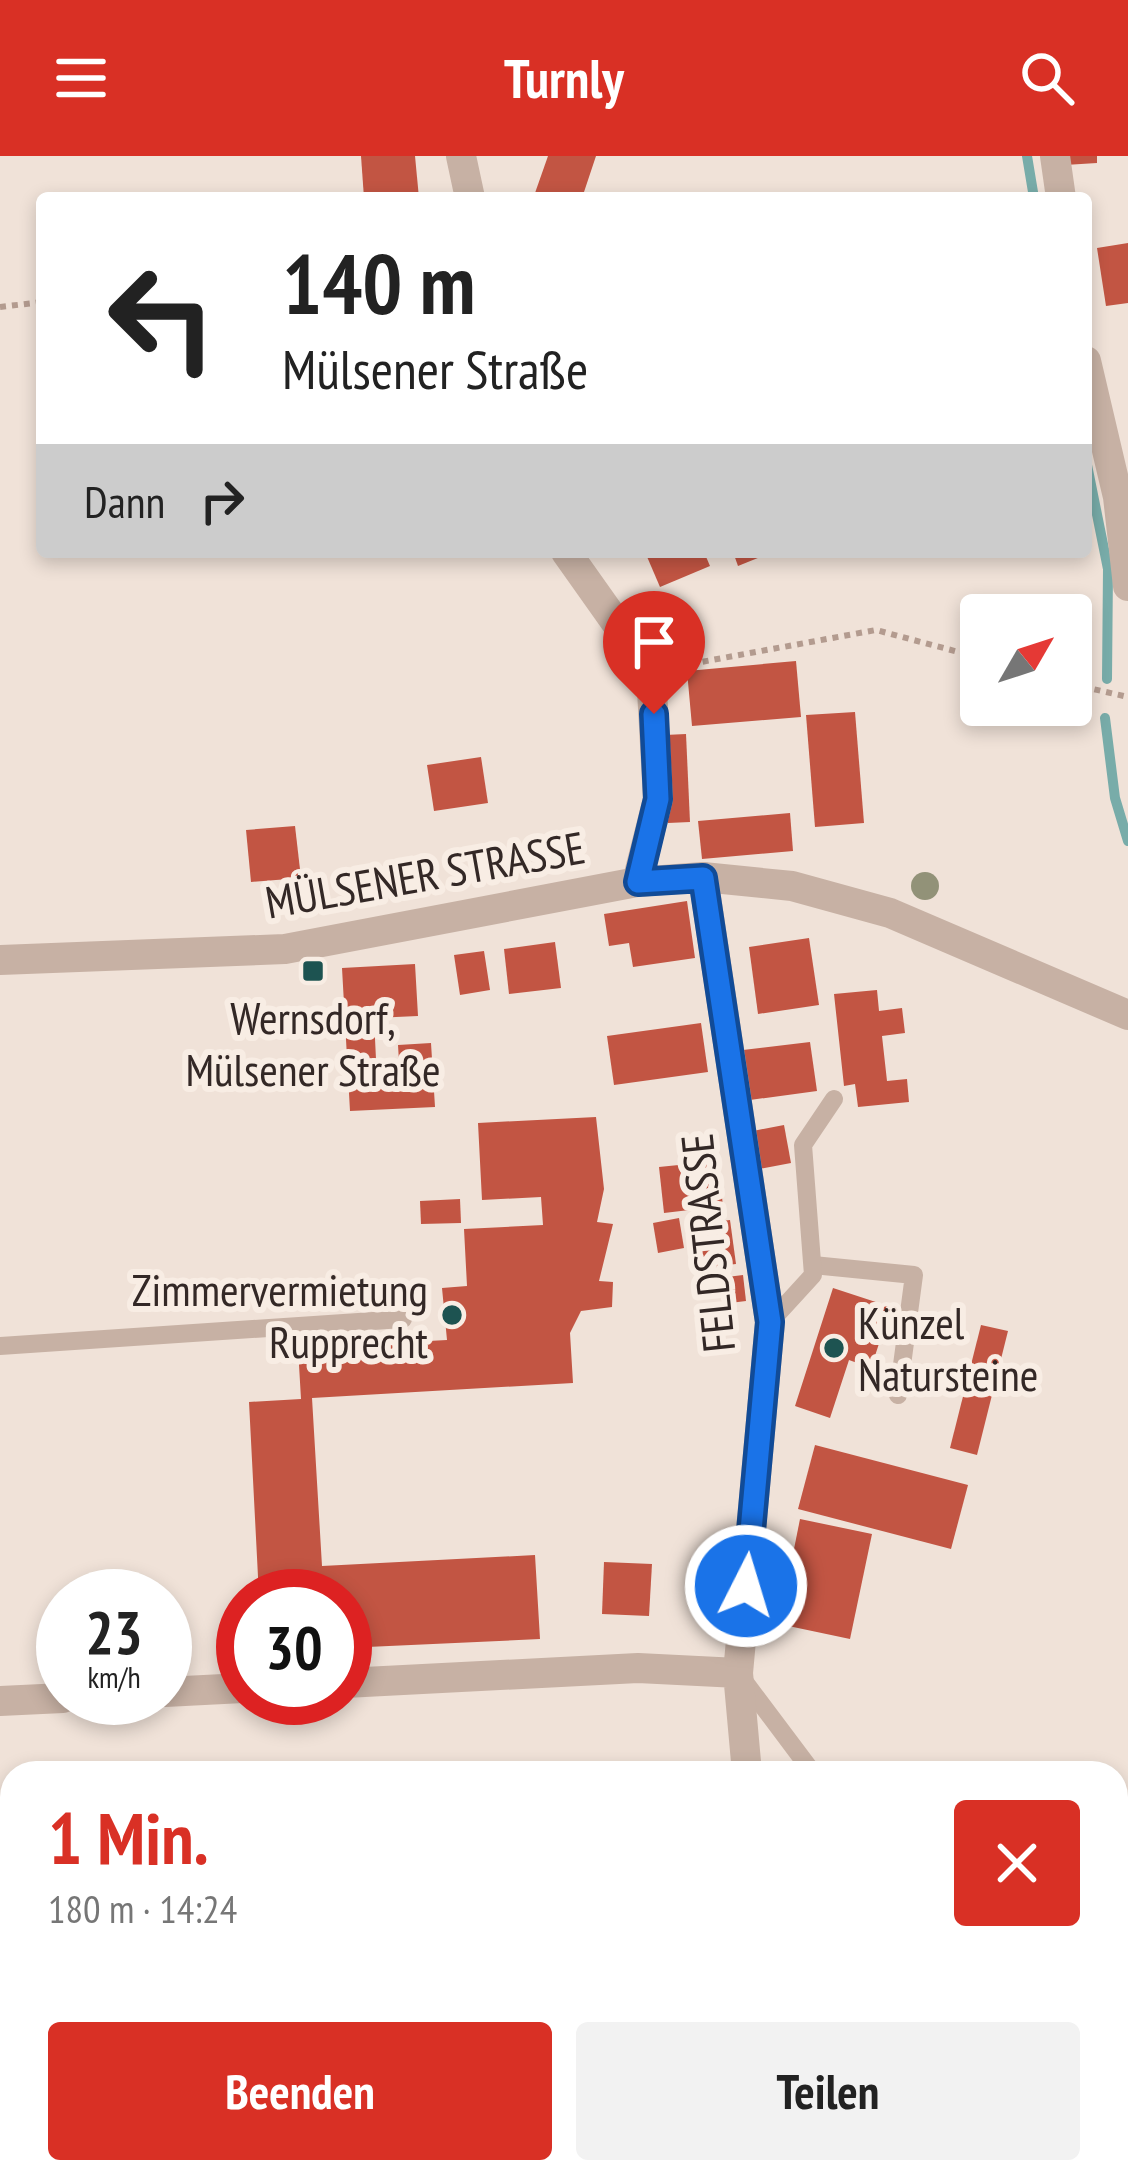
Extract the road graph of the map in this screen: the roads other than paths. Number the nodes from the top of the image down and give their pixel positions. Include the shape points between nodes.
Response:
1 (460, 156) edge
2 (1055, 156) edge
3 (469, 192) edge
4 (1060, 192) edge
5 (1092, 386) edge
6 (570, 558) edge
7 (1128, 586) edge
8 (703, 878) junction
9 (638, 882) junction
10 (0, 960) edge
11 (1128, 1015) edge
12 (834, 1099) dead end
13 (813, 1265) junction
14 (403, 1319) dead end
15 (770, 1322) junction
16 (0, 1346) edge
17 (898, 1394) dead end
18 (739, 1673) junction
19 (372, 1682) edge
20 (36, 1699) edge
21 (0, 1701) edge
22 (746, 1761) edge
23 (804, 1761) edge

1 - 3 street
2 - 4 street
5 - 7 street
6 - 9 street via 651,672 658,799
8 - 9 street, MÜLSENER STRASSE
8 - 11 street, MÜLSENER STRASSE via 792,886 890,913
8 - 15 street, FELDSTRASSE
9 - 10 street, MÜLSENER STRASSE via 285,949
12 - 13 lane via 802,1145
13 - 15 lane via 813,1276
13 - 17 lane via 914,1275
14 - 16 lane
15 - 18 street, FELDSTRASSE
18 - 19 street via 638,1668
18 - 22 street, FELDSTRASSE
18 - 23 lane
20 - 21 street

